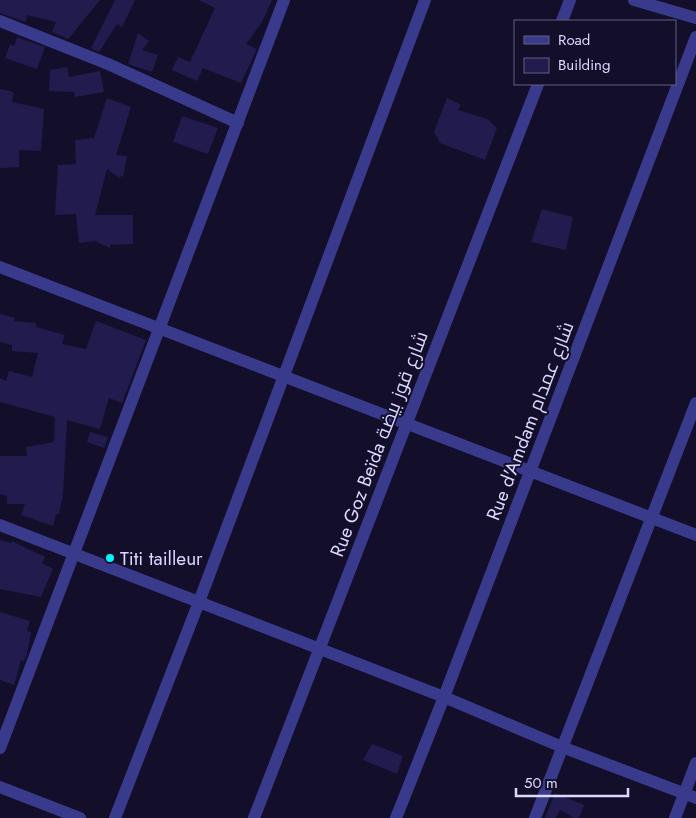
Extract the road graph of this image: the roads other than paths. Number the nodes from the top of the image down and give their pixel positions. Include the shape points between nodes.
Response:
1 (284, 0) edge
2 (425, 0) edge
3 (570, 0) edge
4 (634, 0) edge
5 (696, 18) edge
6 (562, 20) edge
7 (0, 21) edge
8 (696, 37) edge
9 (538, 85) edge
10 (238, 123) junction
11 (0, 267) edge
12 (161, 328) junction
13 (283, 374) junction
14 (696, 404) edge
15 (408, 424) junction
16 (530, 472) junction
17 (652, 518) junction
18 (0, 525) edge
19 (696, 535) edge
20 (76, 554) junction
21 (199, 602) junction
22 (320, 650) junction
23 (444, 697) junction
24 (562, 747) junction
25 (0, 748) edge
26 (696, 763) edge
27 (0, 786) edge
28 (690, 795) edge
29 (80, 818) edge
30 (115, 818) edge
31 (254, 818) edge
32 (396, 818) edge
33 (535, 818) edge
34 (675, 818) edge

1 - 10 street
2 - 13 street
3 - 6 street
4 - 5 street
7 - 10 street via 108,64
8 - 16 street, Rue d'Amdam شارع عمدام
9 - 15 street, Rue Goz Beïda شارع قوز بيضة
10 - 12 street
11 - 12 street
12 - 13 street
12 - 20 street
13 - 15 street
13 - 21 street
14 - 17 street
15 - 16 street
15 - 22 street, Rue Goz Beïda شارع قوز بيضة
16 - 17 street
16 - 23 street, Rue d'Amdam شارع عمدام
17 - 19 street
17 - 24 street
18 - 20 street
20 - 21 street
20 - 25 street
21 - 22 street
21 - 30 street
22 - 23 street
22 - 31 street, Rue Goz Beïda شارع قوز بيضة
23 - 24 street
23 - 32 street, Rue d'Amdam شارع عمدام
24 - 28 street
24 - 33 street
26 - 28 street
27 - 29 street
28 - 34 street

